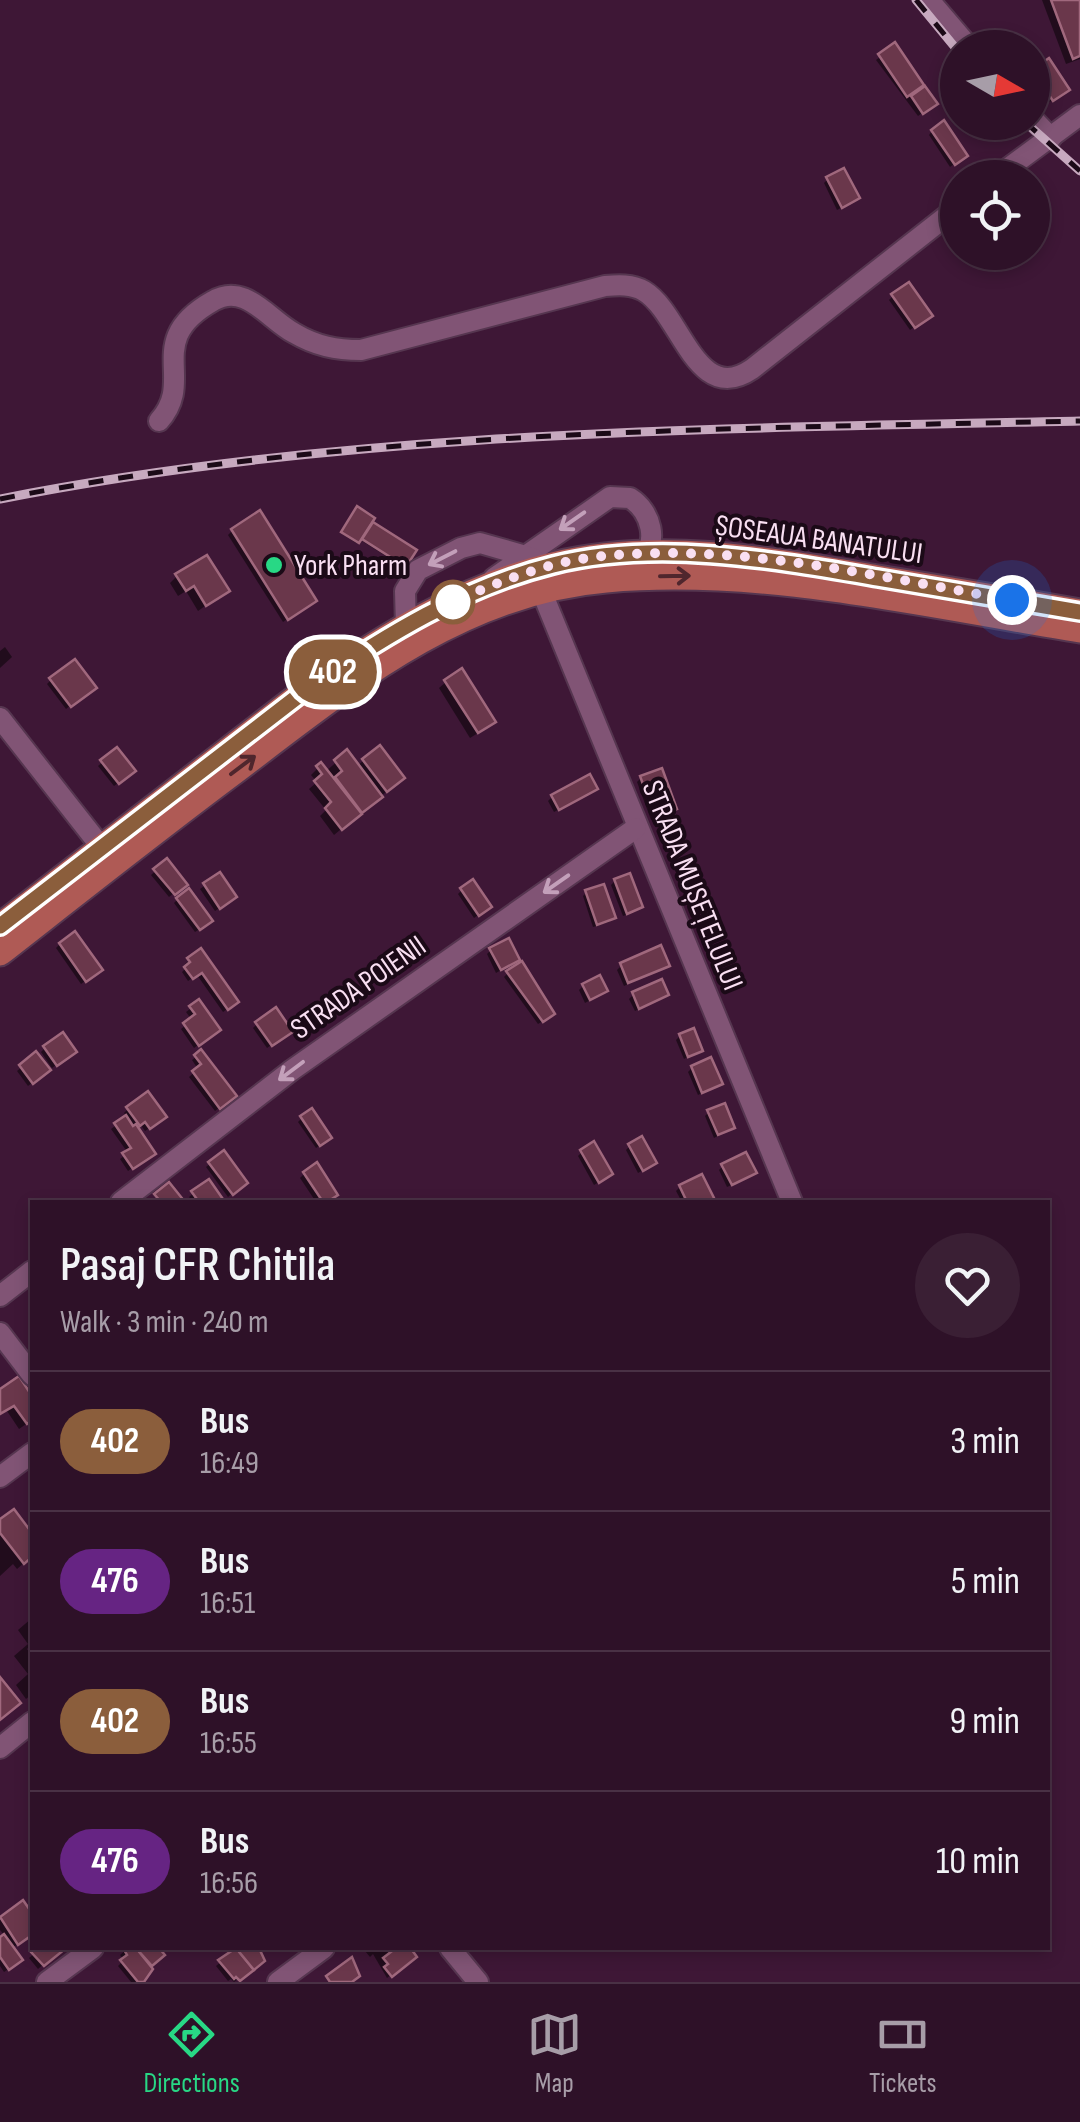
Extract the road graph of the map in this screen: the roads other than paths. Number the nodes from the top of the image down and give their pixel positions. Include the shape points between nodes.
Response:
1 (929, 0) edge
2 (955, 30) edge
3 (1080, 115) edge
4 (1050, 138) edge
5 (1047, 140) edge
6 (1020, 160) edge
7 (940, 221) edge
8 (159, 421) dead end
9 (648, 554) junction
10 (524, 555) junction
11 (554, 564) junction
12 (541, 590) junction
13 (479, 591) junction
14 (1080, 612) edge
15 (406, 626) junction
16 (1080, 630) edge
17 (0, 718) edge
18 (636, 828) junction
19 (102, 848) junction
20 (0, 926) edge
21 (0, 953) edge
22 (124, 1200) edge
23 (791, 1200) edge
24 (30, 1273) edge
25 (0, 1296) edge
26 (0, 1333) edge
27 (30, 1372) edge
28 (30, 1454) edge
29 (0, 1478) edge
30 (30, 1724) edge
31 (0, 1748) edge
32 (91, 1950) edge
33 (322, 1950) edge
34 (452, 1950) edge
35 (290, 1979) edge
36 (48, 1982) edge
37 (478, 1982) edge

1 - 2 street
3 - 4 street
5 - 6 street
7 - 8 street via 735,378 698,364 660,306 631,286 605,286 361,350 313,342 230,295 183,323 172,354 173,397
9 -> 10 street via 651,532 643,509 614,496
9 - 11 main road, ȘOSEAUA BANATULUI
9 - 12 street via 620,571 569,578
9 - 14 main road, ȘOSEAUA BANATULUI via 774,562
10 - 11 street
10 - 13 street
10 -> 15 street via 470,545 418,570 405,591
11 - 13 main road, ȘOSEAUA BANATULUI
12 -> 16 main road, ȘOSEAUA BANATULUI via 606,580 734,578
12 - 18 street, STRADA MUȘEȚELULUI
21 -> 12 main road, ȘOSEAUA BANATULUI via 358,678 454,623
13 - 15 main road, ȘOSEAUA BANATULUI
15 - 19 main road, ȘOSEAUA BANATULUI via 310,687
17 - 19 street
18 -> 22 street, STRADA POIENII via 292,1070
18 - 23 street, STRADA MUȘEȚELULUI
19 - 20 main road, ȘOSEAUA BANATULUI
24 - 25 street
26 - 27 street
28 - 29 street
30 - 31 street
32 - 36 street
33 - 35 street
34 - 37 street

